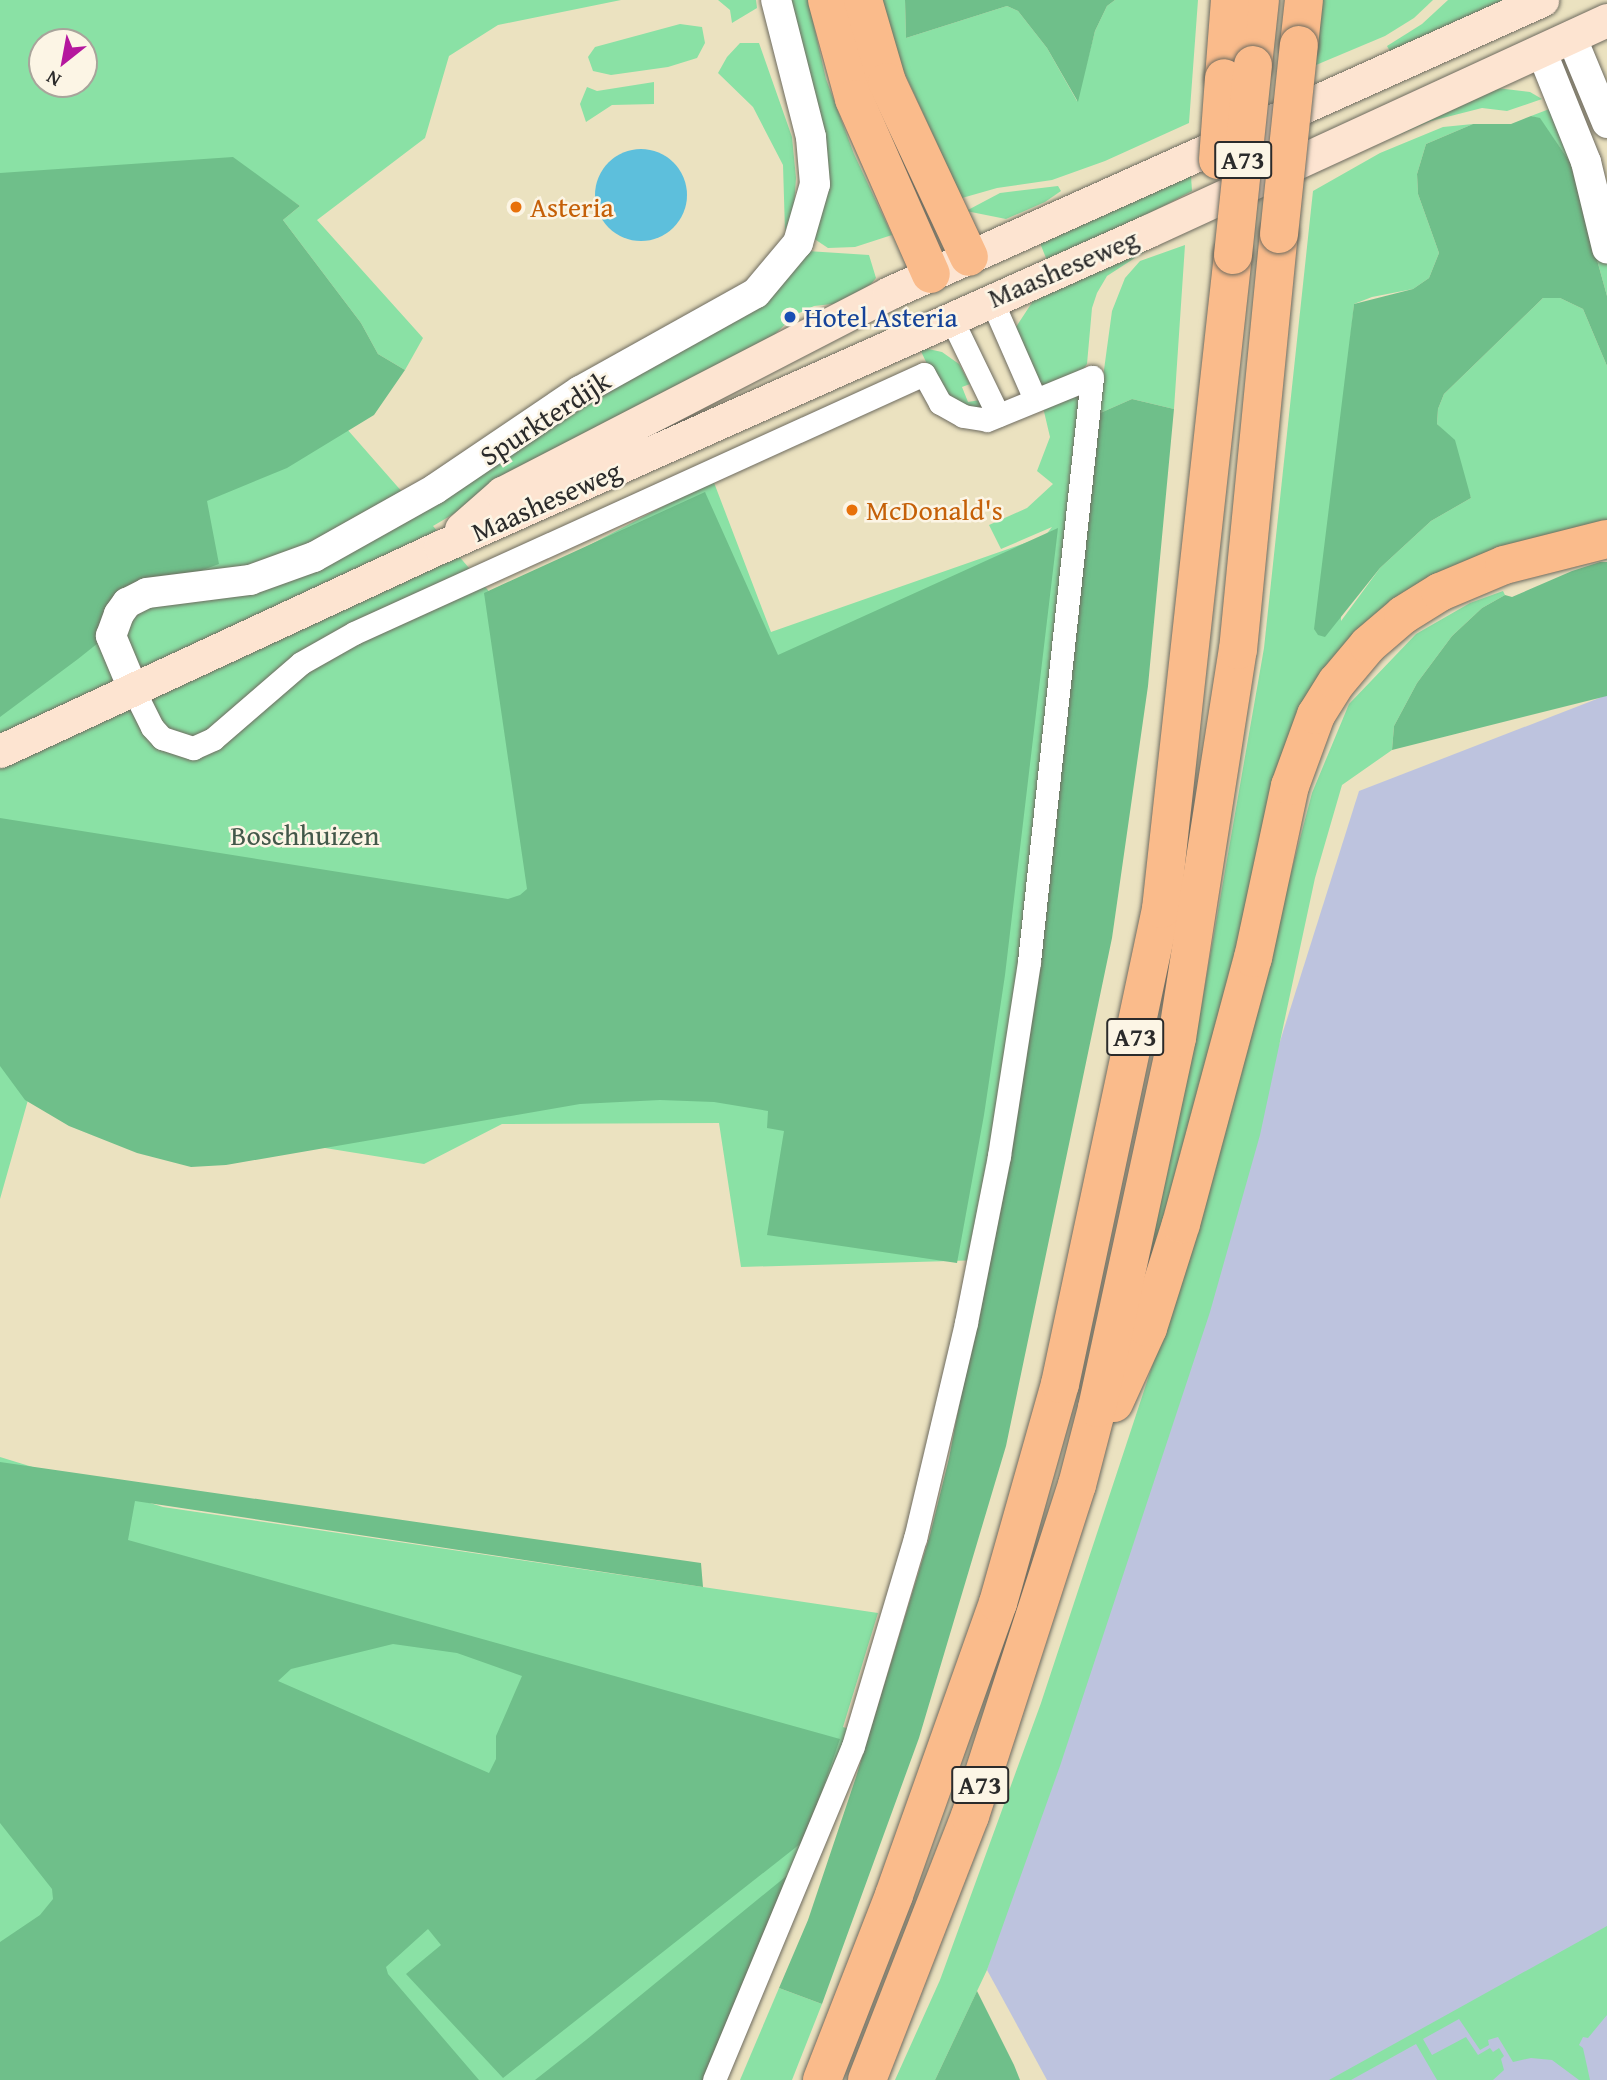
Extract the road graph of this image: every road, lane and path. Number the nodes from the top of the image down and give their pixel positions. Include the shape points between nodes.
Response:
1 (776, 0) edge
2 (827, 0) edge
3 (863, 0) edge
4 (1230, 0) edge
5 (1260, 0) edge
6 (1304, 0) edge
7 (1542, 0) edge
8 (1553, 0) edge
9 (1607, 20) edge
10 (1570, 36) junction
11 (1541, 50) junction
12 (1238, 71) junction
13 (1607, 122) edge
14 (1607, 248) edge
15 (969, 257) junction
16 (930, 274) junction
17 (991, 299) junction
18 (951, 318) junction
19 (1035, 399) junction
20 (998, 415) junction
21 (1607, 539) edge
22 (440, 547) junction
23 (134, 691) junction
24 (0, 751) edge
25 (1077, 1485) junction
26 (714, 2080) edge
27 (822, 2080) edge
28 (867, 2080) edge

1 - 23 street, Spurkterdijk via 811,137 815,184 798,243 756,293 580,391 435,489 314,557 250,580 147,593 127,603 111,636
2 - 16 highway via 854,99
3 - 15 highway via 887,82
4 - 12 highway, A73
5 - 12 highway, A73
6 - 25 highway, A73, bridge via 1238,650 1177,1038
7 - 15 main road, Maasheseweg
8 - 10 main road
8 - 11 main road
9 - 10 main road, Maasheseweg
10 - 11 main road, Maasheseweg
10 - 13 street
11 - 14 street via 1586,162
11 - 17 main road, Maasheseweg
12 - 27 highway, A73, bridge via 1222,260 1227,320 1161,908 1060,1384 993,1615
15 - 16 main road, Maasheseweg
15 - 17 main road
16 - 18 main road
16 - 22 main road, Maasheseweg via 502,493
17 - 18 main road, Maasheseweg
17 - 19 street
18 - 20 street
18 - 22 main road, Maasheseweg
19 - 20 street
19 - 26 street via 1092,377 1029,962 996,1169 966,1323 915,1538 853,1746
20 - 23 street via 987,420 963,416 940,403 925,374 354,633 301,663 213,739 193,748 162,738
21 - 25 highway, A73 via 1504,565 1440,592 1368,645 1336,682 1316,715 1290,786 1253,958 1181,1224 1148,1328
22 - 23 main road, Maasheseweg
23 - 24 main road, Maasheseweg
25 - 28 highway, A73 via 970,1816

